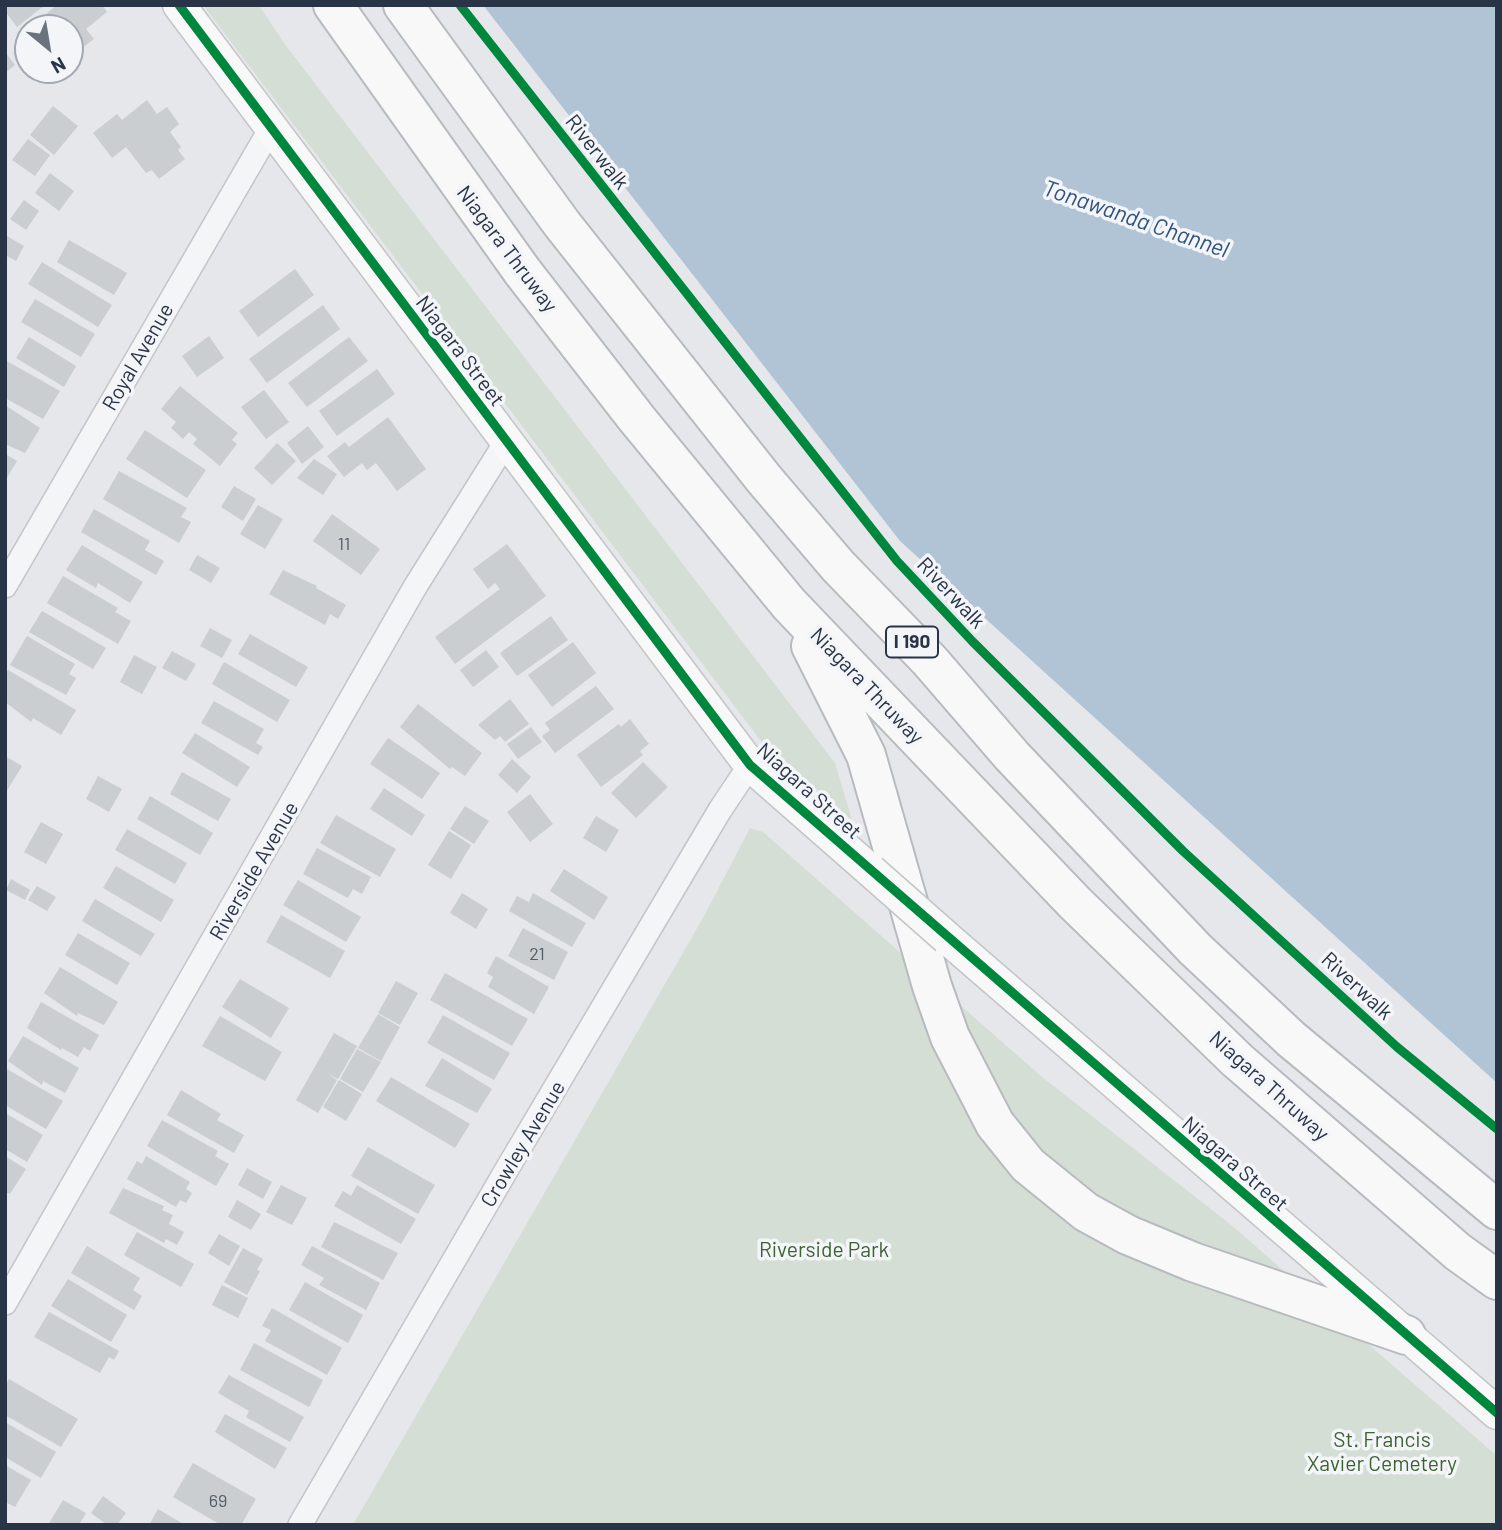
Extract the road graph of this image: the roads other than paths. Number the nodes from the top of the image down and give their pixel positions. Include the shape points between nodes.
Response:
1 (179, 5) edge
2 (333, 5) edge
3 (403, 5) edge
4 (271, 128) junction
5 (506, 442) junction
6 (5, 586) edge
7 (789, 604) junction
8 (750, 765) junction
9 (1497, 1210) edge
10 (1497, 1280) edge
11 (5, 1303) edge
12 (1406, 1335) junction
13 (1497, 1413) edge
14 (300, 1525) edge

1 - 4 main road, Niagara Street
2 - 7 highway, Niagara Thruway via 522,271
3 - 9 highway, I 190 via 570,234 764,480 838,566 1195,949 1291,1039
4 - 5 main road, Niagara Street
4 - 6 street, Royal Avenue
5 - 8 main road, Niagara Street
5 - 11 street, Riverside Avenue via 415,587
7 - 10 highway, Niagara Thruway via 1075,903 1237,1060 1458,1252
7 - 12 highway via 866,755 950,1037 995,1124 1028,1165 1086,1212 1128,1235
8 - 12 main road, Niagara Street, bridge
8 - 14 street, Crowley Avenue
12 - 13 main road, Niagara Street

